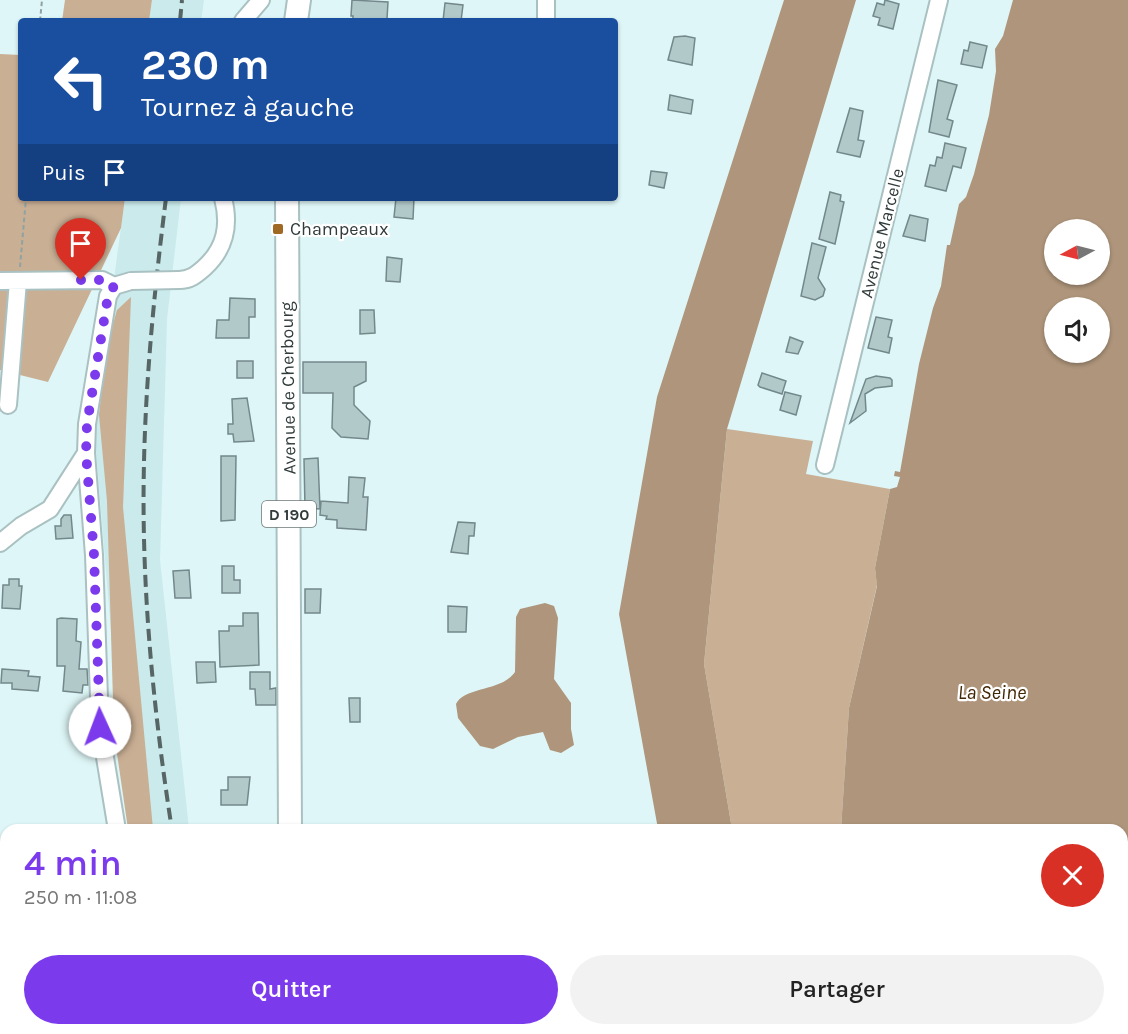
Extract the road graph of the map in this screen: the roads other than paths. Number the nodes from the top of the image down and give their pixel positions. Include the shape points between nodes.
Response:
1 (261, 0) edge
2 (299, 0) edge
3 (546, 0) edge
4 (939, 0) edge
5 (246, 18) edge
6 (296, 18) edge
7 (546, 18) edge
8 (223, 201) edge
9 (287, 201) edge
10 (0, 281) edge
11 (18, 281) junction
12 (114, 286) junction
13 (8, 405) dead end
14 (86, 453) junction
15 (825, 465) dead end
16 (0, 543) edge
17 (116, 824) edge
18 (290, 824) edge

1 - 5 street
2 - 6 main road
3 - 7 street
4 - 15 street, Avenue Marcelle
8 - 12 street, bridge via 227,223 220,250 196,275
9 - 18 main road, Avenue de Cherbourg / D 190
10 - 11 street
11 - 12 street via 102,280
11 - 13 street
12 - 14 street via 108,296 87,424
14 - 16 street via 50,509
14 - 17 street via 100,727

